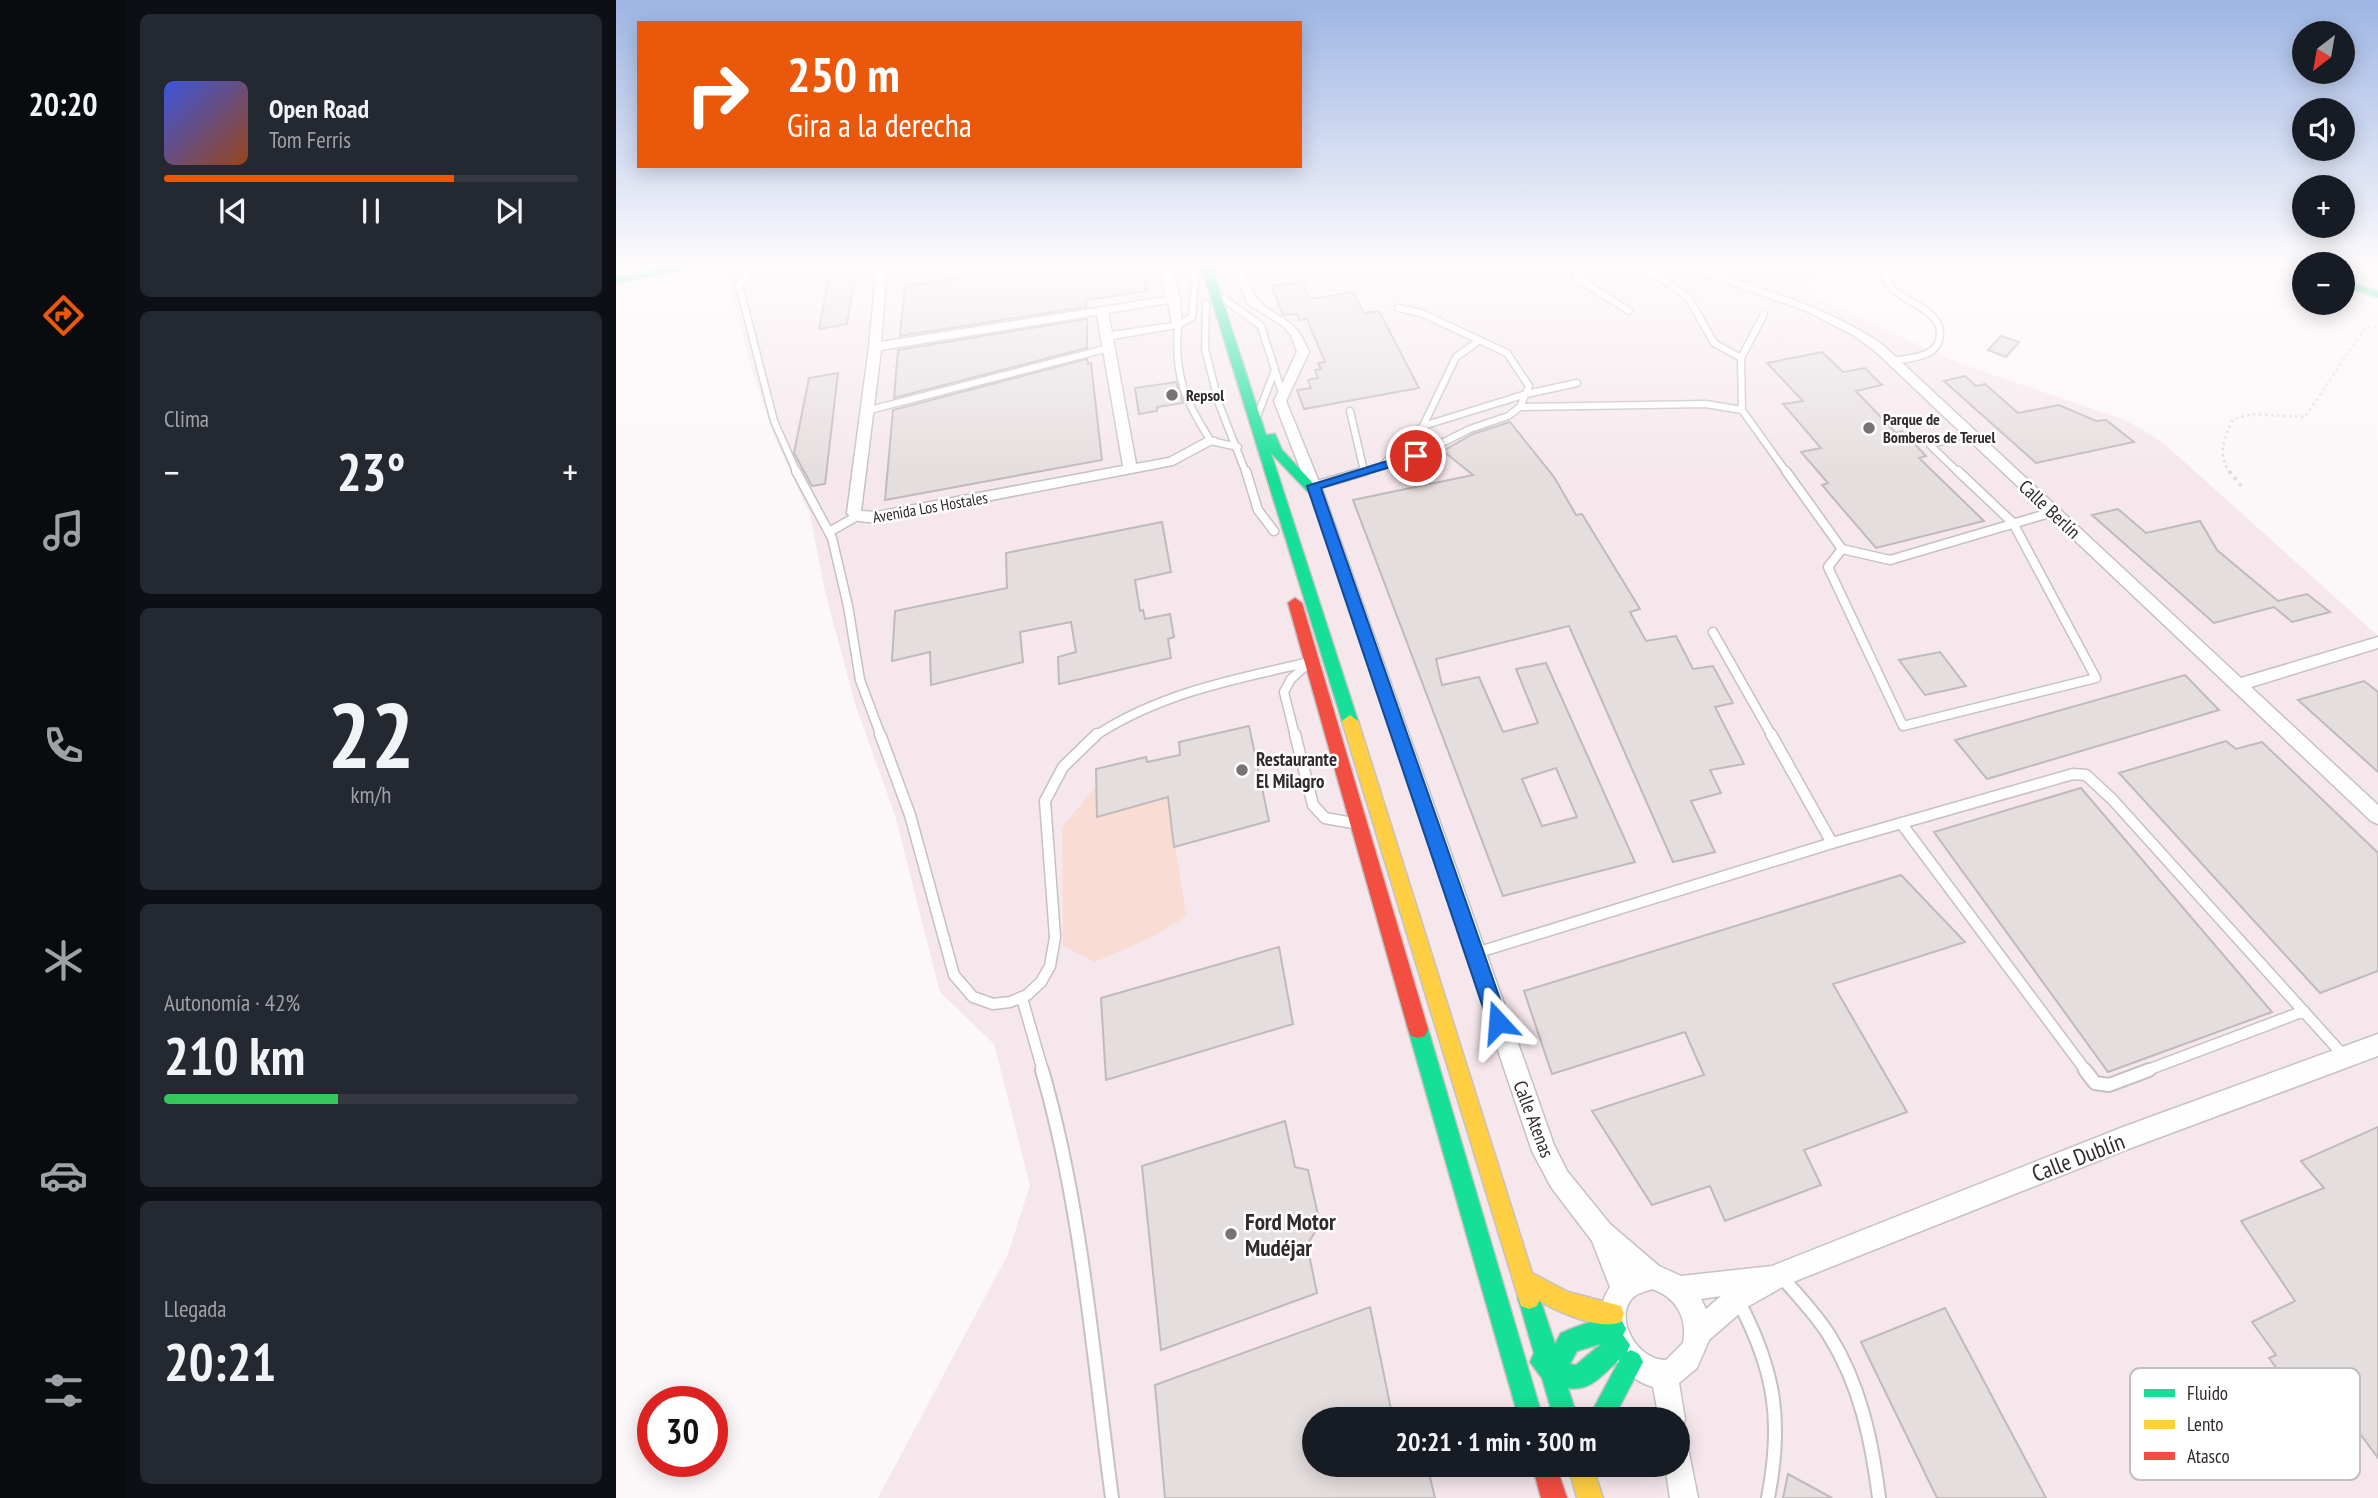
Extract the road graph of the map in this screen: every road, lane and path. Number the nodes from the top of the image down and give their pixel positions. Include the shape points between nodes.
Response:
1 (752, 335) edge
2 (876, 335) edge
3 (949, 335) edge
4 (1107, 335) edge
5 (1137, 335) edge
6 (1177, 335) edge
7 (1205, 335) edge
8 (1216, 335) edge
9 (1229, 335) edge
10 (1236, 335) edge
11 (1266, 335) edge
12 (1296, 335) edge
13 (1469, 335) edge
14 (1710, 335) edge
15 (1753, 335) edge
16 (1862, 335) edge
17 (1940, 335) edge
18 (2360, 335) edge
19 (1480, 340) junction
20 (1108, 342) junction
21 (875, 347) junction
22 (1741, 358) junction
23 (1892, 360) junction
24 (1275, 370) junction
25 (1577, 383) dead end
26 (1282, 394) junction
27 (1525, 394) junction
28 (1260, 404) junction
29 (1520, 407) junction
30 (1742, 410) junction
31 (866, 411) junction
32 (1350, 411) dead end
33 (1256, 422) junction
34 (1423, 426) junction
35 (1970, 433) junction
36 (1211, 441) junction
37 (1238, 447) junction
38 (1382, 466) junction
39 (1130, 470) junction
40 (1364, 471) junction
41 (2242, 487) dead end
42 (1315, 490) junction
43 (2053, 512) junction
44 (859, 515) junction
45 (2013, 523) junction
46 (829, 531) junction
47 (1274, 531) junction
48 (1842, 550) junction
49 (1713, 632) dead end
50 (2377, 642) edge
51 (1311, 661) junction
52 (2238, 685) junction
53 (2378, 816) edge
54 (1901, 823) junction
55 (1359, 824) junction
56 (1832, 843) junction
57 (1475, 954) junction
58 (1408, 994) junction
59 (1022, 998) junction
60 (2304, 1011) junction
61 (2378, 1045) edge
62 (2345, 1057) junction
63 (1601, 1233) junction
64 (1780, 1275) junction
65 (1652, 1277) junction
66 (1522, 1280) junction
67 (1680, 1289) junction
68 (1623, 1290) junction
69 (1738, 1298) junction
70 (1698, 1333) junction
71 (1619, 1337) junction
72 (1553, 1373) junction
73 (1664, 1373) junction
74 (1528, 1407) edge
75 (1557, 1407) edge
76 (1563, 1407) edge
77 (1603, 1407) edge
78 (1670, 1407) edge
79 (1548, 1477) edge
80 (1580, 1477) edge
81 (1681, 1477) edge
82 (1112, 1498) edge
83 (1554, 1498) edge
84 (1590, 1498) edge
85 (1684, 1498) edge
86 (1768, 1498) edge
87 (1878, 1498) edge

1 - 46 lane via 768,403 798,476
2 - 21 street, Avenida Los Hostales
3 - 21 street
4 - 20 street
5 - 20 street
6 - 36 lane via 1175,358 1185,402
7 - 37 lane via 1219,404
8 - 47 main road
9 - 33 main road
10 - 28 main road
11 - 24 lane
12 - 26 street via 1303,352
13 - 19 lane
14 - 22 lane via 1714,343
15 - 22 lane
16 - 23 street, Calle Berlín
17 - 23 lane via 1933,351
18 - 41 path via 2305,418 2253,414 2234,419 2220,448 2224,467
19 - 27 lane via 1507,353 1529,386
19 - 34 lane via 1456,357
20 - 31 lane
20 - 39 street
21 - 31 street, Avenida Los Hostales
22 - 30 lane
23 - 35 street, Calle Berlín
24 - 26 lane
24 - 28 lane
25 - 27 lane
26 - 42 street, Calle Atenas via 1280,401
27 - 29 lane
27 - 34 lane
28 - 33 lane
28 - 42 main road via 1276,451
29 - 30 lane via 1706,404
29 - 38 lane via 1416,456
30 - 48 lane
31 - 44 street, Avenida Los Hostales via 854,506
32 - 40 lane
33 - 66 main road
34 - 38 lane
35 - 43 street, Calle Berlín
35 - 45 lane via 1930,445
36 - 37 lane
36 - 39 street, Avenida Los Hostales via 1173,461
37 - 47 lane via 1258,510
38 - 40 lane
39 - 44 street, Avenida Los Hostales via 877,517
40 - 42 lane
42 - 57 street, Calle Atenas
43 - 45 lane
43 - 52 street, Calle Berlín
44 - 46 lane
45 - 48 lane via 1890,560
45 - 48 lane via 2096,678 1903,726 1828,567
46 - 59 lane via 860,680 911,814 954,975 961,987 985,1003 998,1005
47 - 51 main road
49 - 56 lane
50 - 52 street
51 - 55 main road
51 - 55 lane via 1284,692 1312,805 1325,818
51 - 59 lane via 1148,705 1109,727 1067,762 1045,802 1053,956 1044,976
52 - 53 street, Calle Berlín
54 - 56 lane
54 - 60 lane via 2073,774 2086,775
54 - 60 lane via 2095,1083 2109,1085
55 - 58 main road
56 - 57 lane
57 - 63 street, Calle Atenas via 1544,1151 1559,1179
58 - 72 main road via 1460,1123 1528,1348
58 - 74 main road
59 - 82 lane via 1059,1128
60 - 62 lane
61 - 62 street, Calle Dublín
62 - 64 street, Calle Dublín
63 - 65 street
63 - 68 street
64 - 67 street, Calle Dublín
64 - 69 street, Calle Dublín
64 - 87 lane via 1830,1336 1844,1362 1866,1427
65 - 67 street
65 - 68 street via 1632,1282
66 - 71 main road via 1554,1301 1586,1310
66 - 72 main road
67 - 70 street via 1696,1316
68 - 71 street
69 - 70 street, Calle Dublín
69 - 86 lane via 1760,1343 1777,1406 1778,1443
70 - 73 street via 1688,1360
71 - 72 main road via 1580,1378
71 - 72 main road via 1569,1342
71 - 73 street via 1653,1373
71 - 77 main road
72 - 75 main road
72 - 76 main road
73 - 78 street
79 - 83 main road
80 - 84 main road
81 - 85 street

